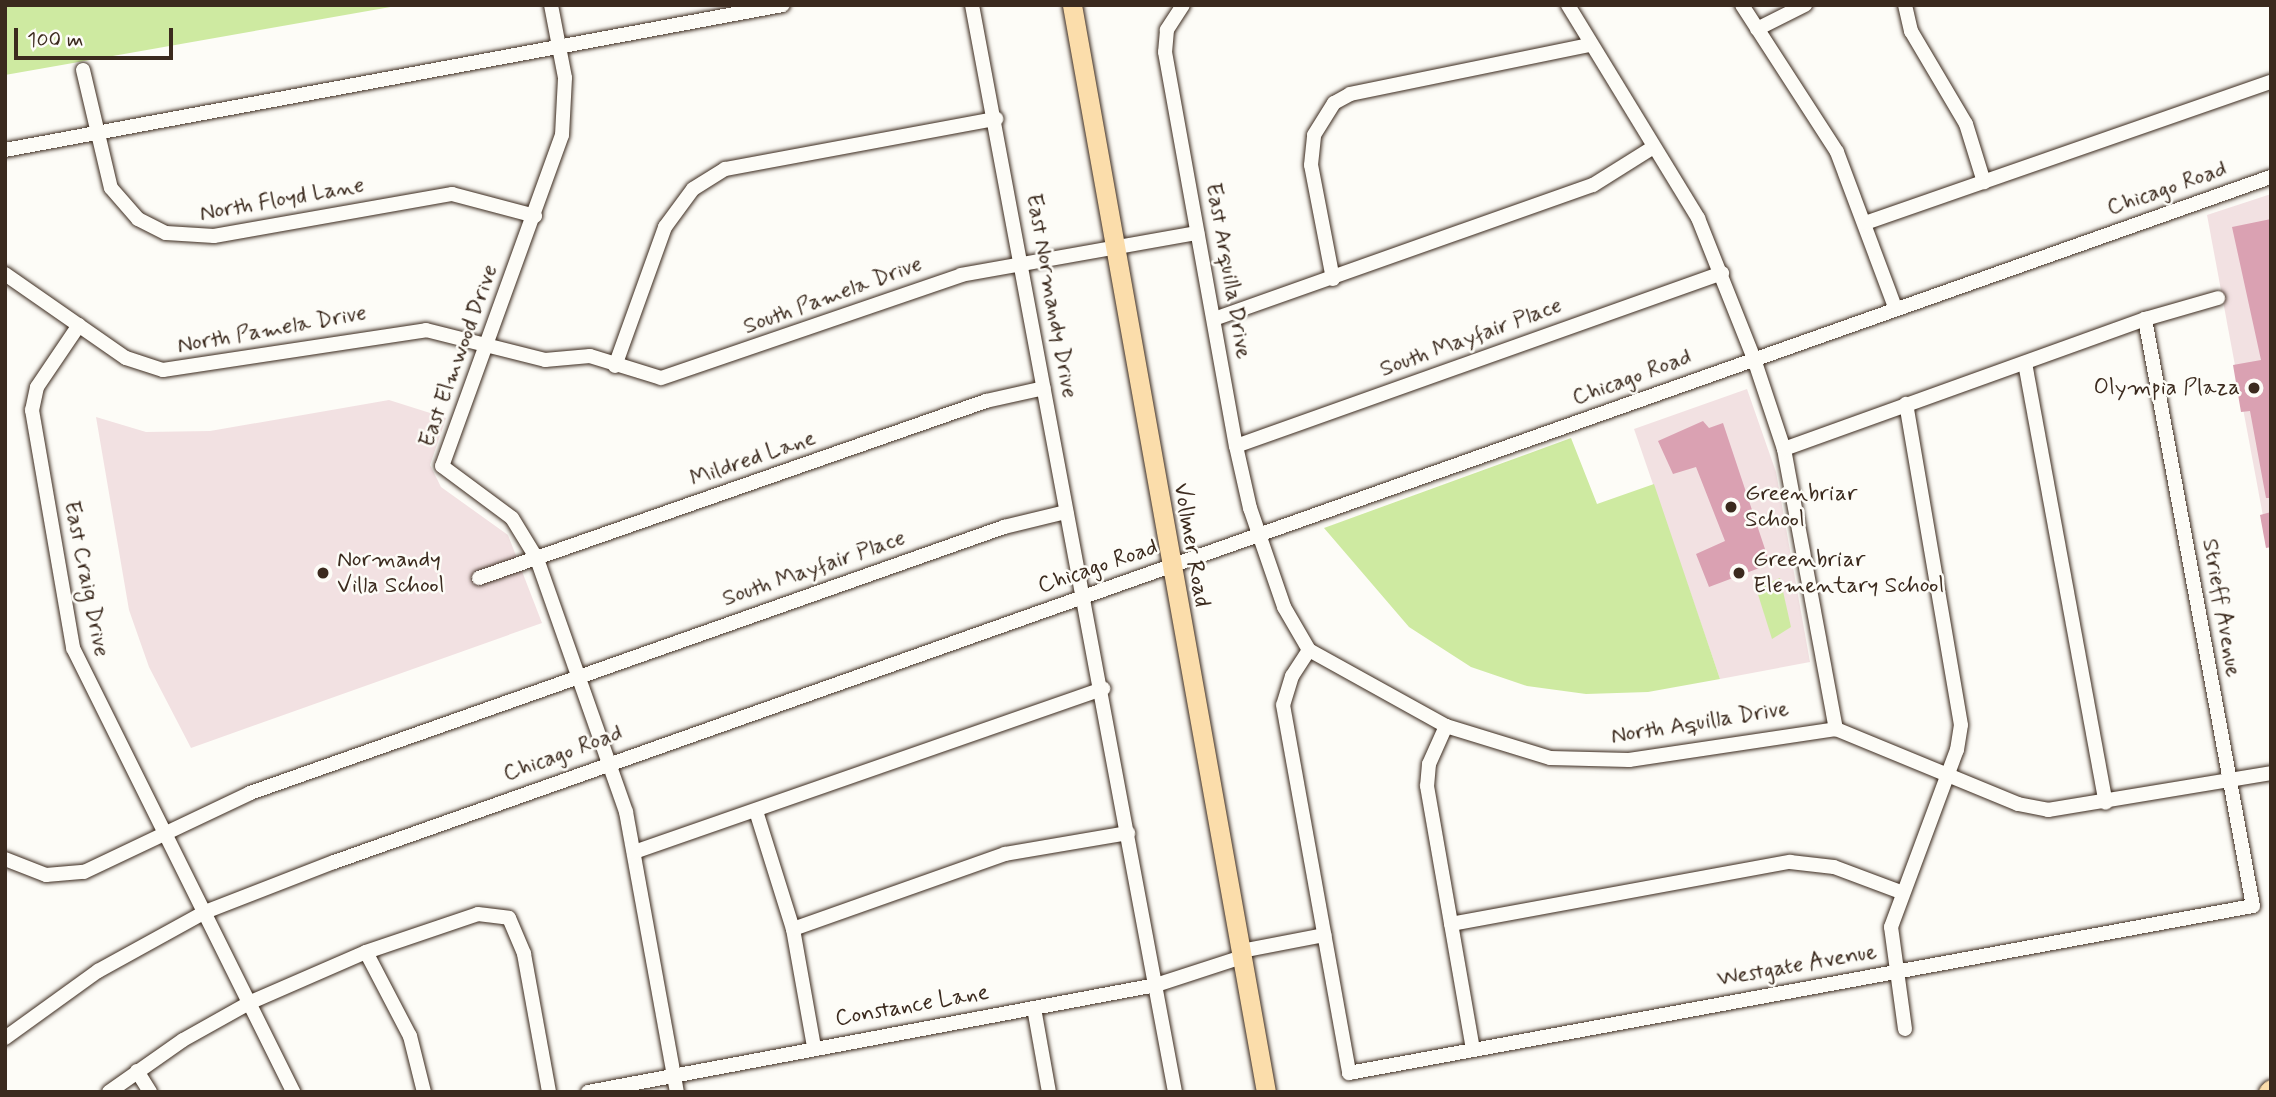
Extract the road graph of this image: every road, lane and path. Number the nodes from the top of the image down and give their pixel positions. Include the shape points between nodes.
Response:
1 (551, 5) edge
2 (783, 5) edge
3 (972, 5) edge
4 (1072, 5) edge
5 (1568, 5) edge
6 (1742, 5) edge
7 (1805, 5) edge
8 (1905, 5) edge
9 (1178, 10) edge
10 (1757, 29) junction
11 (1589, 45) junction
12 (559, 46) junction
13 (83, 70) dead end
14 (2271, 82) edge
15 (996, 119) junction
16 (94, 130) junction
17 (1653, 148) junction
18 (5, 150) edge
19 (2271, 177) edge
20 (1984, 183) junction
21 (535, 216) junction
22 (1865, 223) junction
23 (1197, 233) junction
24 (1115, 249) junction
25 (1022, 265) junction
26 (1722, 273) junction
27 (5, 274) edge
28 (1333, 279) junction
29 (2218, 298) dead end
30 (1895, 307) junction
31 (1214, 319) junction
32 (2146, 319) junction
33 (79, 324) junction
34 (488, 347) junction
35 (1754, 359) junction
36 (2025, 363) junction
37 (615, 366) junction
38 (1044, 388) junction
39 (1906, 404) junction
40 (1236, 446) junction
41 (1784, 449) junction
42 (1066, 512) junction
43 (1259, 536) junction
44 (537, 559) junction
45 (1169, 567) junction
46 (479, 578) dead end
47 (1082, 596) junction
48 (1308, 650) junction
49 (579, 677) junction
50 (1103, 689) junction
51 (1446, 726) junction
52 (1836, 729) junction
53 (608, 762) junction
54 (2271, 773) edge
55 (1946, 776) junction
56 (2230, 781) junction
57 (2106, 803) junction
58 (756, 811) junction
59 (164, 833) junction
60 (1128, 833) junction
61 (634, 852) junction
62 (5, 859) edge
63 (1900, 892) junction
64 (2253, 906) joint
65 (205, 912) junction
66 (1451, 924) junction
67 (793, 929) junction
68 (1324, 935) junction
69 (366, 952) junction
70 (1241, 954) junction
71 (1895, 971) junction
72 (1156, 985) junction
73 (251, 1002) junction
74 (1034, 1008) junction
75 (1905, 1029) dead end
76 (5, 1038) edge
77 (814, 1047) junction
78 (1473, 1049) junction
79 (137, 1071) junction
80 (673, 1074) junction
81 (109, 1092) edge
82 (150, 1092) edge
83 (293, 1092) edge
84 (424, 1092) edge
85 (549, 1092) edge
86 (588, 1092) edge
87 (677, 1092) edge
88 (1049, 1092) edge
89 (1175, 1092) edge
90 (1266, 1092) edge

1 - 12 street, East Elmwood Drive
2 - 12 street
3 - 15 street, East Normandy Drive
4 - 24 main road, Vollmer Road
5 - 11 street
6 - 10 street
7 - 10 street
8 - 20 street via 1911,31 1966,124
9 - 23 street, East Arquilla Drive via 1165,52
10 - 22 street via 1837,152
11 - 17 street
11 - 28 street via 1350,94 1334,103 1314,135 1311,165
12 - 16 street
12 - 21 street, East Elmwood Drive via 566,117
13 - 16 street, North Floyd Lane
14 - 20 street
15 - 25 street, East Normandy Drive
15 - 37 street via 725,169 693,188 665,227
16 - 18 street
16 - 21 street, North Floyd Lane via 105,175 118,198 147,225 177,236 215,236 452,194
17 - 26 street via 1698,218
17 - 28 street via 1593,185
19 - 30 street, Chicago Road
20 - 22 street
21 - 34 street, East Elmwood Drive
22 - 30 street
23 - 24 street, South Pamela Drive
23 - 31 street, East Arquilla Drive
24 - 25 street, South Pamela Drive
24 - 45 main road, Vollmer Road
25 - 37 street, South Pamela Drive via 961,275 681,375 654,377
25 - 38 street, East Normandy Drive
26 - 35 street
26 - 40 street, South Mayfair Place
27 - 33 street, North Pamela Drive
28 - 31 street
29 - 32 street
30 - 35 street, Chicago Road
31 - 40 street, East Arquilla Drive
32 - 36 street
32 - 56 street, Strieff Avenue
33 - 34 street, North Pamela Drive via 126,358 163,370 416,330 451,333
33 - 59 street, East Craig Drive via 37,387 32,410 35,435 77,660
34 - 37 street, South Pamela Drive via 545,360 590,356
34 - 44 street, East Elmwood Drive via 442,466 512,518
35 - 41 street
35 - 43 street, Chicago Road
36 - 39 street
36 - 57 street
38 - 42 street, East Normandy Drive
38 - 44 street, Mildred Lane via 986,401
39 - 41 street
39 - 55 street via 1960,704 1957,750
40 - 43 street, East Arquilla Drive
41 - 52 street
42 - 47 street, East Normandy Drive
42 - 49 street, South Mayfair Place via 1004,527
43 - 45 street, Chicago Road
43 - 48 street, North Aquilla Drive via 1290,621
44 - 46 street, Mildred Lane
44 - 49 street, East Elmwood Drive
45 - 47 street, Chicago Road
45 - 70 main road, Vollmer Road
47 - 50 street, East Normandy Drive
47 - 53 street, Chicago Road
48 - 51 street, North Aquilla Drive
48 - 68 street via 1292,676 1283,705
49 - 53 street, East Elmwood Drive
49 - 59 street, South Mayfair Place via 250,793
50 - 58 street
50 - 60 street, East Normandy Drive
51 - 52 street, North Aquilla Drive via 1550,758 1611,761
51 - 66 street via 1429,764 1427,786
52 - 55 street
53 - 61 street, East Elmwood Drive
53 - 65 street, Chicago Road
54 - 56 street
55 - 57 street via 2027,807 2065,810
55 - 63 street
56 - 57 street
56 - 64 street, Strieff Avenue
58 - 61 street
58 - 67 street
59 - 62 street, South Mayfair Place via 76,874 46,876
59 - 65 street, East Craig Drive
60 - 67 street via 1005,854
60 - 72 street, East Normandy Drive
61 - 80 street, East Elmwood Drive
63 - 66 street via 1834,867 1790,862
63 - 71 street via 1891,926
64 - 71 street, Westgate Avenue
65 - 73 street, East Craig Drive
65 - 76 street, Chicago Road via 98,971
66 - 78 street
67 - 77 street
68 - 70 street, Constance Lane
68 - 78 street, Westgate Avenue via 1349,1073
69 - 73 street
69 - 84 street via 410,1036
69 - 85 street via 478,914 509,918 524,954
70 - 72 street, Constance Lane
70 - 90 main road, Vollmer Road
71 - 75 street
71 - 78 street, Westgate Avenue
72 - 74 street, Constance Lane
72 - 89 street, East Normandy Drive
73 - 79 street
73 - 83 street, East Craig Drive
74 - 77 street, Constance Lane
74 - 88 street
77 - 80 street, Constance Lane
79 - 81 street
79 - 82 street
80 - 86 street, Constance Lane
80 - 87 street, East Elmwood Drive

